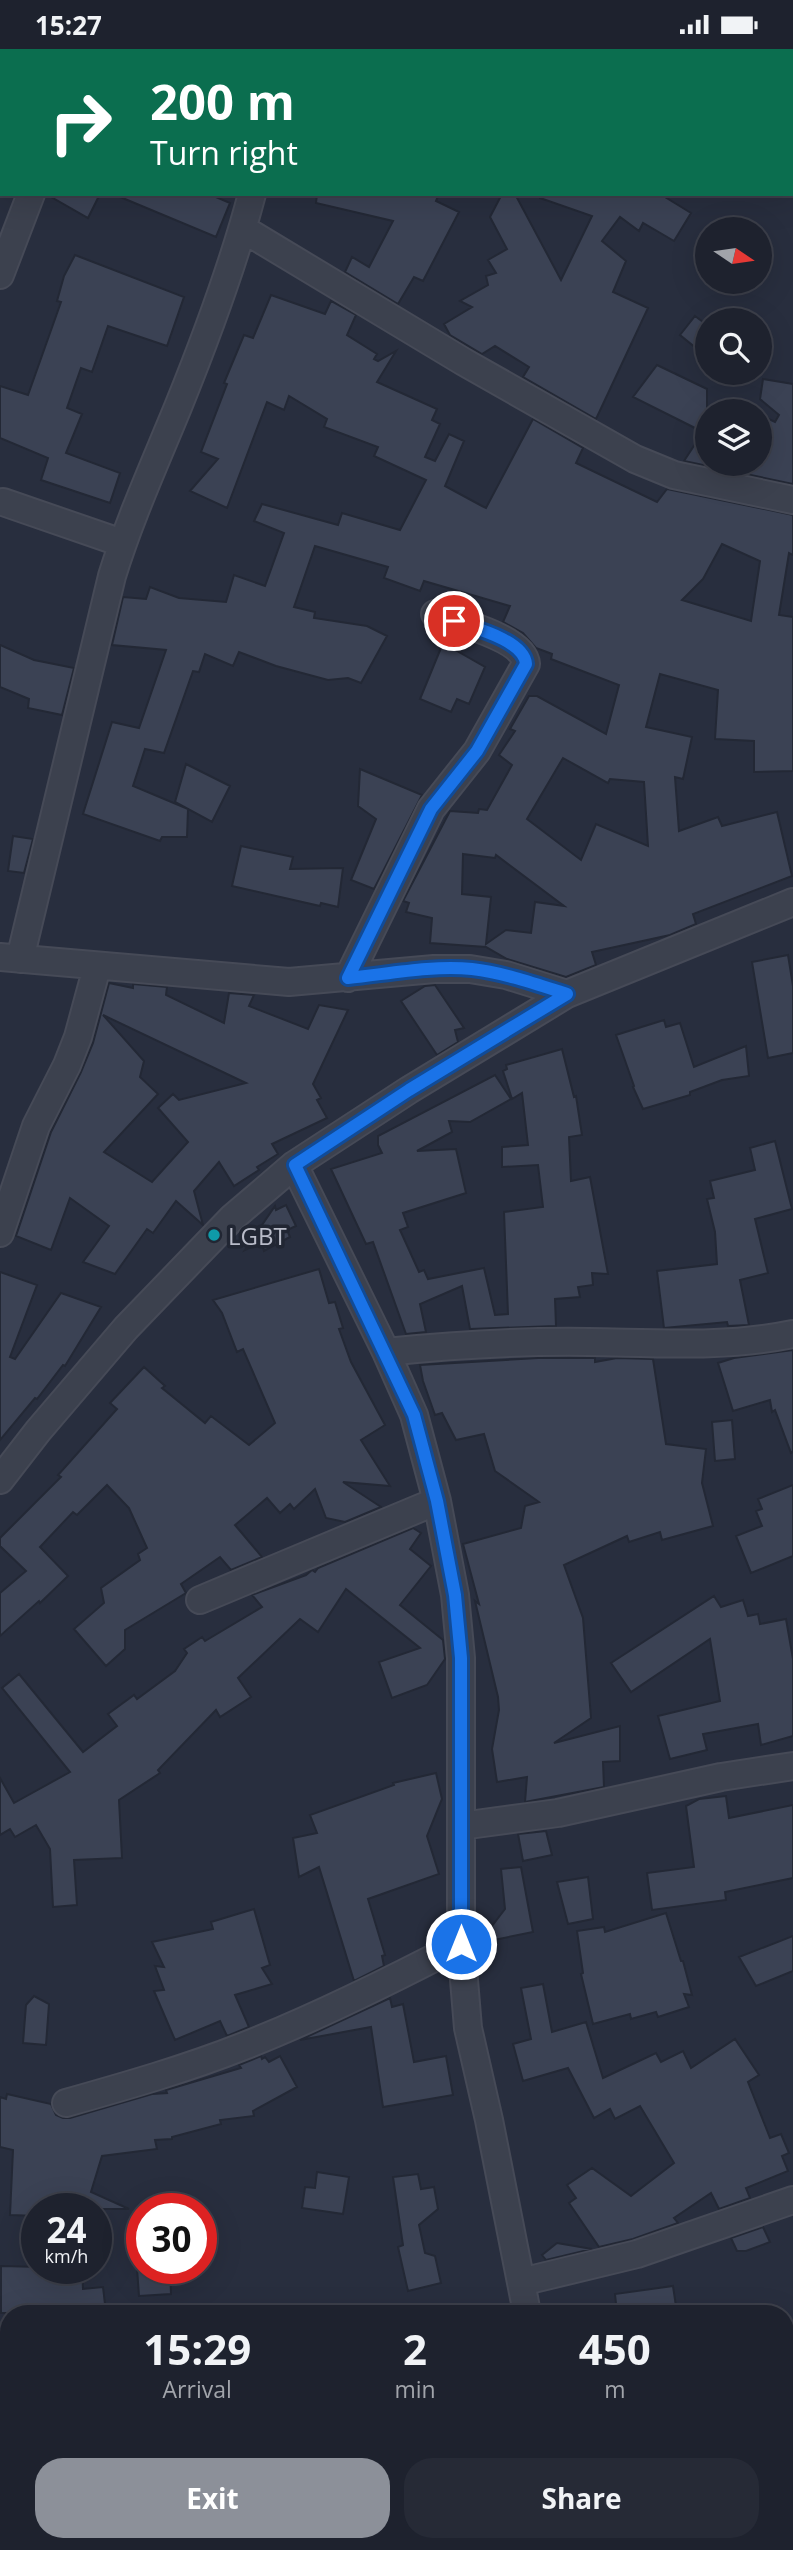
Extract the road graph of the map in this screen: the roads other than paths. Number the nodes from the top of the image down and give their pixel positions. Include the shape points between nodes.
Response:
1 (30, 196) edge
2 (251, 196) edge
3 (243, 229) junction
4 (0, 275) edge
5 (793, 500) edge
6 (3, 502) dead end
7 (122, 543) junction
8 (435, 614) dead end
9 (793, 902) edge
10 (10, 958) edge
11 (97, 967) junction
12 (348, 978) junction
13 (567, 994) junction
14 (295, 1165) junction
15 (0, 1233) edge
16 (793, 1334) edge
17 (386, 1352) junction
18 (9, 1451) edge
19 (0, 1480) edge
20 (437, 1501) junction
21 (200, 1600) dead end
22 (793, 1766) edge
23 (461, 1826) junction
24 (461, 1944) junction
25 (66, 2103) dead end
26 (793, 2200) edge
27 (521, 2282) junction
28 (525, 2305) edge

1 - 4 street
2 - 3 street
3 - 5 street via 635,459 674,475
3 - 7 street via 179,405
6 - 7 street
7 - 10 street
8 - 12 street via 511,644 525,656 526,664 477,751 431,809
9 - 13 street
10 - 11 street
11 - 12 street via 289,982
11 - 15 street via 78,1037 36,1126
12 - 13 street via 470,969
13 - 14 street
14 - 17 street
14 - 18 street via 232,1218
16 - 17 street via 686,1345 494,1343
17 - 20 street via 414,1415
18 - 19 street
20 - 21 street
20 - 23 street via 455,1595 461,1658
22 - 23 street via 558,1813
23 - 24 street
24 - 25 street via 351,2000 242,2047
24 - 27 street via 468,2028
26 - 27 street via 637,2254
27 - 28 street

